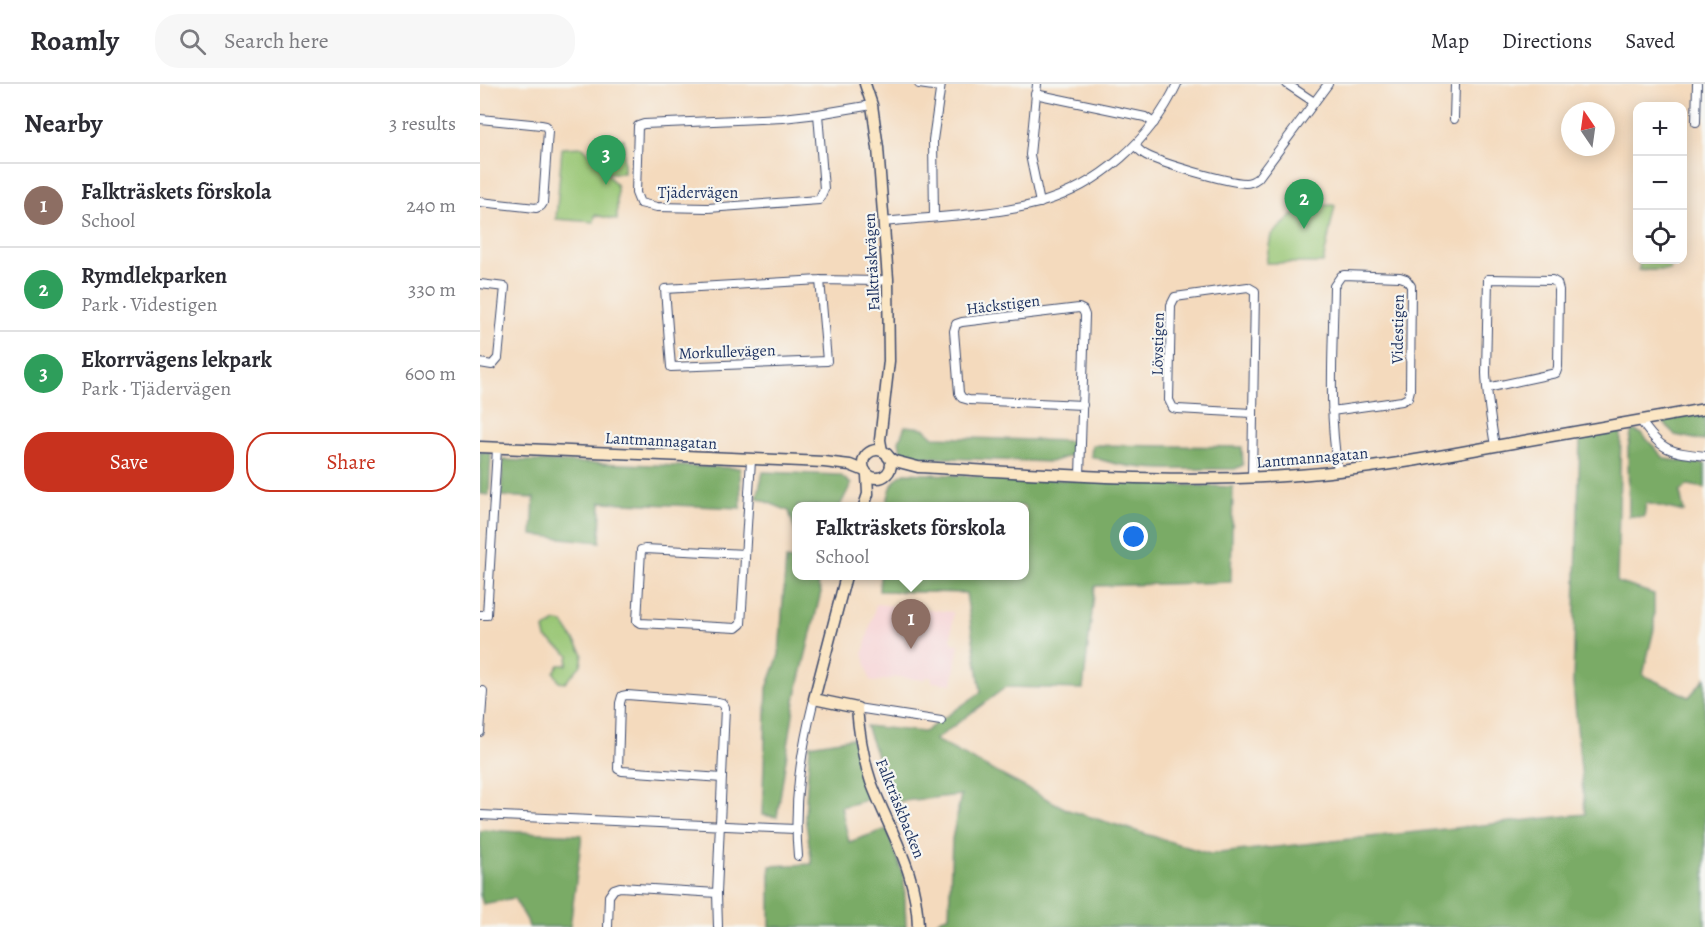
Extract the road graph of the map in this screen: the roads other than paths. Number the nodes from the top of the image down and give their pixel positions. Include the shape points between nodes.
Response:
1 (865, 84) edge
2 (919, 84) edge
3 (1037, 84) edge
4 (1177, 84) edge
5 (1287, 84) edge
6 (1328, 84) edge
7 (1455, 84) edge
8 (1697, 84) edge
9 (940, 86) edge
10 (1035, 94) junction
11 (1314, 102) junction
12 (872, 105) junction
13 (818, 114) junction
14 (480, 119) edge
15 (1454, 119) dead end
16 (1696, 122) dead end
17 (1154, 123) junction
18 (1135, 146) junction
19 (480, 202) edge
20 (1040, 202) junction
21 (934, 216) junction
22 (885, 222) junction
23 (888, 279) junction
24 (820, 280) junction
25 (480, 284) edge
26 (480, 363) edge
27 (1487, 388) junction
28 (1083, 405) junction
29 (1705, 409) edge
30 (1332, 411) junction
31 (1252, 413) junction
32 (1641, 421) junction
33 (1495, 446) junction
34 (480, 447) edge
35 (497, 449) junction
36 (877, 454) junction
37 (1705, 456) edge
38 (751, 460) junction
39 (840, 464) junction
40 (918, 467) junction
41 (1338, 471) junction
42 (874, 475) junction
43 (1080, 476) junction
44 (1252, 478) junction
45 (866, 502) edge
46 (480, 539) edge
47 (491, 540) junction
48 (745, 554) junction
49 (845, 580) edge
50 (480, 615) edge
51 (480, 691) edge
52 (814, 699) junction
53 (857, 708) junction
54 (942, 721) dead end
55 (480, 732) edge
56 (722, 778) junction
57 (480, 815) edge
58 (721, 827) junction
59 (795, 829) junction
60 (798, 856) dead end
61 (717, 893) junction
62 (608, 927) edge
63 (718, 927) edge
64 (918, 927) edge

1 - 12 street, Falkträskvägen
2 - 9 street
3 - 10 street
4 - 17 street
5 - 11 street
6 - 11 street
7 - 15 street
8 - 16 street
9 - 21 street via 933,140
10 - 17 street via 1145,117
10 - 20 street via 1030,155
11 - 18 street via 1253,182 1227,180 1179,167
12 - 13 street, Tjädervägen
12 - 22 street, Falkträskvägen
13 - 13 street, Tjädervägen via 638,126 636,193 640,203 708,208 819,200 824,189
14 - 19 street via 541,125 548,131 541,207
17 - 18 street
18 - 20 street via 1109,169
20 - 21 street via 1007,210
21 - 22 street
22 - 23 street, Falkträskvägen
23 - 24 street, Morkullevägen
23 - 36 street, Falkträskvägen via 889,361
24 - 24 street, Morkullevägen via 664,289 671,367 827,361
25 - 26 street via 505,287 498,358 492,365
27 - 27 street via 1488,279 1557,283 1556,373
27 - 33 street
28 - 28 street, Häckstigen via 1083,310 956,324 962,398
28 - 43 street, Häckstigen
29 - 32 street, Lantmannagatan
30 - 30 street, Videstigen via 1334,286 1344,275 1406,279 1411,286 1408,398
30 - 41 street, Videstigen
31 - 31 street, Lövstigen via 1255,291 1248,287 1175,297 1171,306 1170,404 1177,410
31 - 44 street, Lövstigen
32 - 33 street, Lantmannagatan
32 - 37 street via 1666,449
33 - 41 street, Lantmannagatan
34 - 35 street, Lantmannagatan
35 - 38 street, Lantmannagatan
35 - 47 street
36 - 39 street, Lantmannagatan
36 - 40 street, Lantmannagatan
36 - 42 street via 863,464
36 - 42 street via 891,465
38 - 39 street, Lantmannagatan
38 - 48 street
39 - 42 street, Lantmannagatan
40 - 42 street, Lantmannagatan
40 - 43 street, Lantmannagatan
41 - 44 street, Lantmannagatan
42 - 45 street
43 - 44 street, Lantmannagatan
46 - 47 street
47 - 50 street via 487,615
48 - 48 street via 641,550 637,621 736,628 741,624
49 - 52 street
51 - 55 street
52 - 53 street
52 - 59 street via 799,771
53 - 54 street
53 - 64 street, Falkträskbacken via 861,747 871,782 907,862
56 - 56 street via 722,703 622,696 618,769
56 - 58 street
57 - 58 street
58 - 59 street
58 - 61 street
59 - 60 street
61 - 62 street via 620,887 609,896
61 - 63 street

